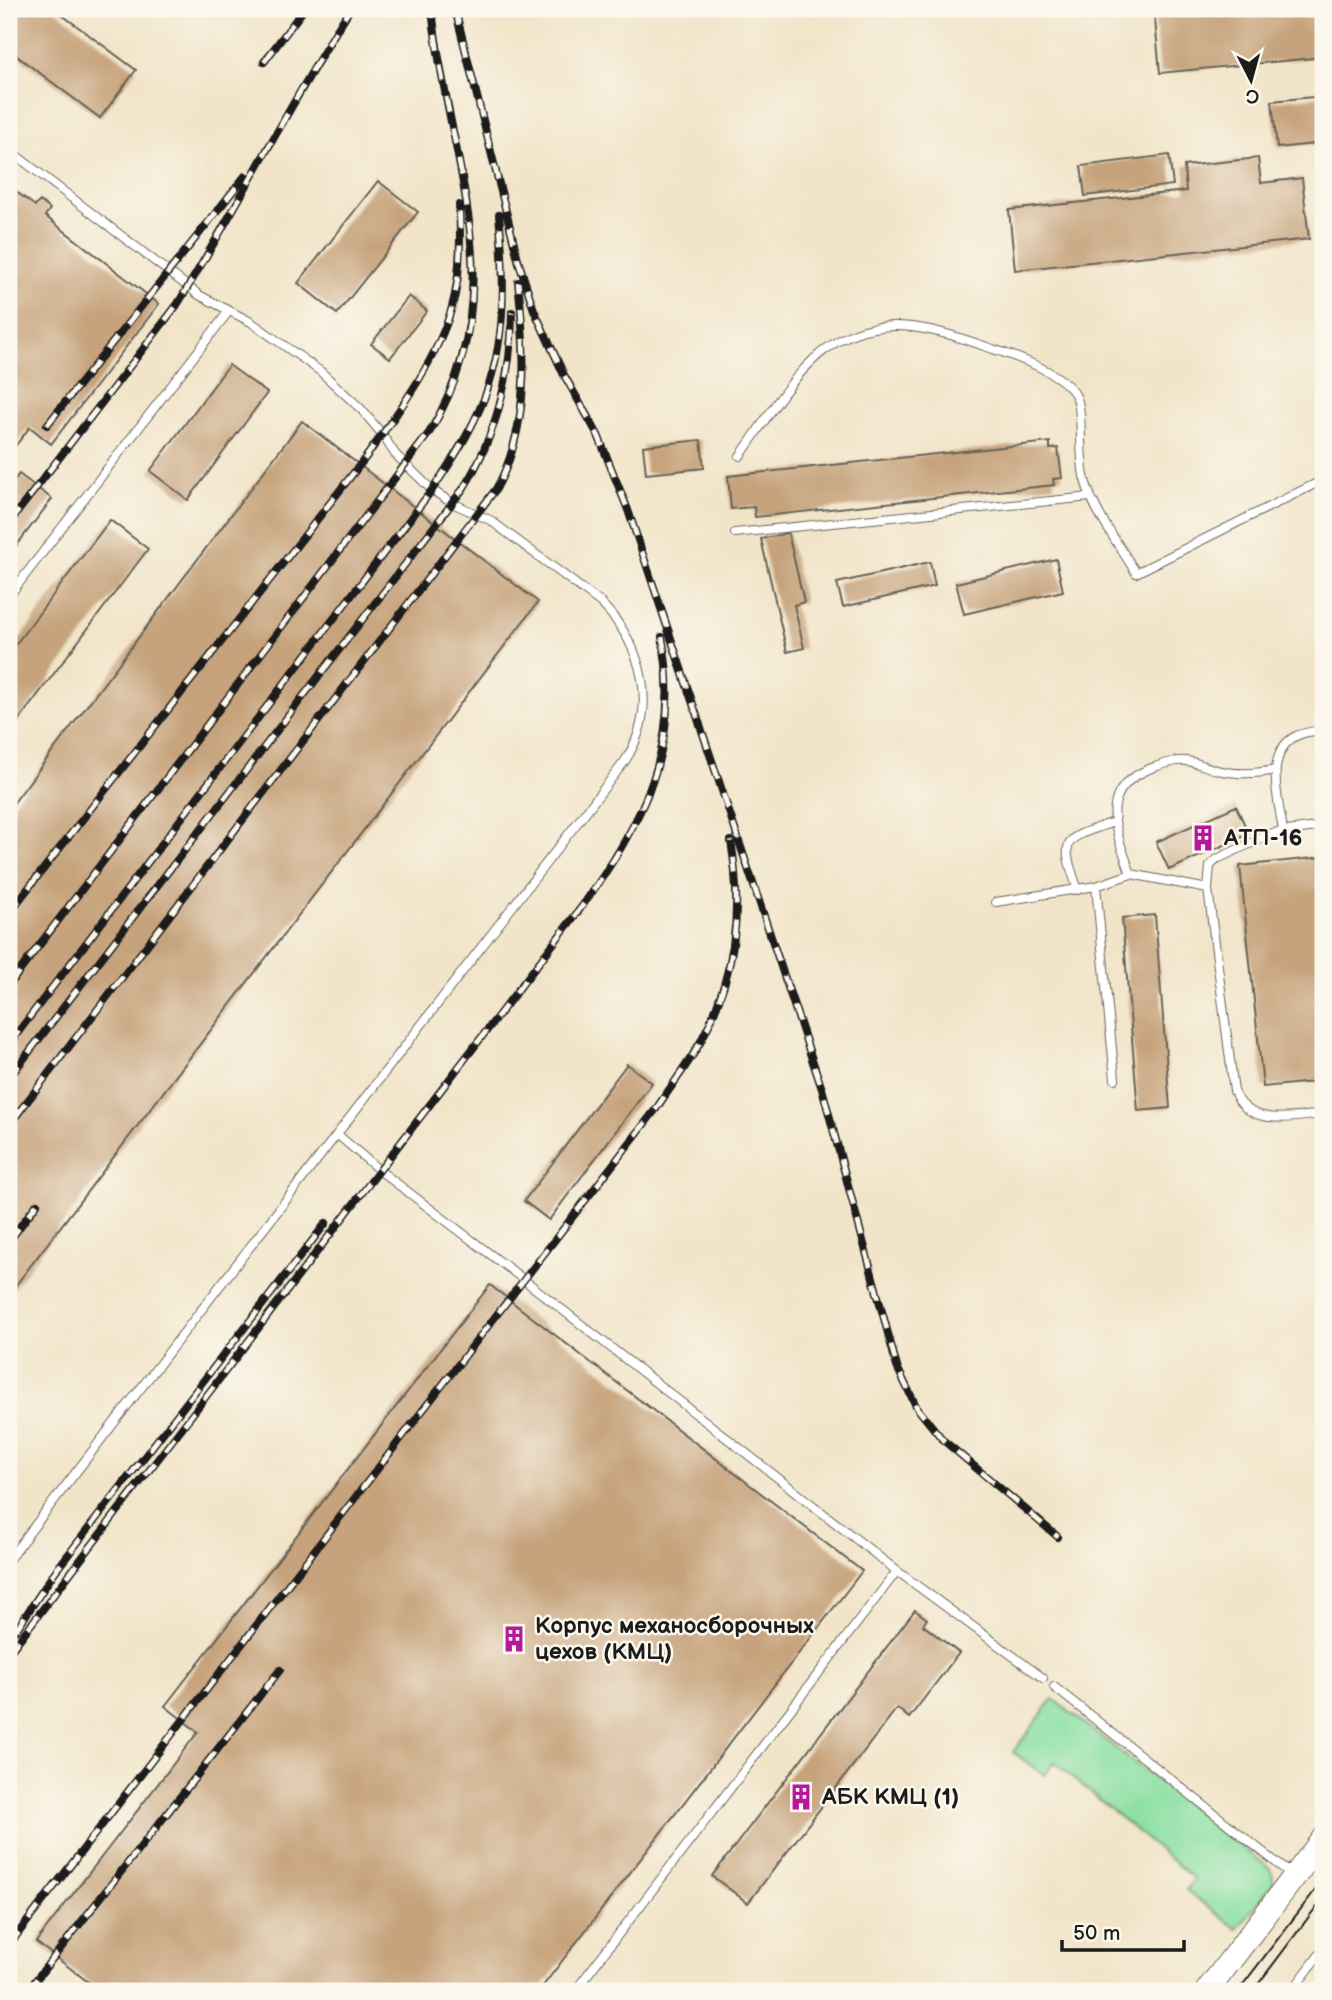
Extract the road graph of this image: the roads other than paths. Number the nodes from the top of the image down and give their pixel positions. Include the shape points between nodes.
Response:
1 (9, 150) edge
2 (229, 311) junction
3 (740, 456) dead end
4 (1323, 480) edge
5 (1090, 497) junction
6 (735, 533) dead end
7 (9, 596) edge
8 (1323, 730) edge
9 (1275, 769) junction
10 (1114, 822) junction
11 (1323, 825) edge
12 (1283, 830) junction
13 (1131, 874) junction
14 (1096, 886) junction
15 (1208, 889) junction
16 (1078, 890) junction
17 (996, 902) dead end
18 (1115, 1079) dead end
19 (1323, 1114) edge
20 (338, 1135) junction
21 (9, 1559) edge
22 (897, 1571) junction
23 (1043, 1678) dead end
24 (1054, 1687) dead end
25 (1323, 1839) edge
26 (1294, 1876) junction
27 (1323, 1950) edge
28 (575, 1991) edge
29 (1207, 1991) edge
30 (1292, 1991) edge

1 - 2 lane via 167,272
2 - 7 lane
2 - 20 lane via 320,371 367,415 395,454 432,490 490,520 601,603 632,649 643,680 639,734 625,761
3 - 5 lane via 827,345 864,329 911,327 1002,352 1068,385 1079,405 1080,458
4 - 5 lane via 1136,573
5 - 6 lane
8 - 9 lane via 1291,740
9 - 10 lane via 1240,774 1185,761 1164,764 1128,782 1114,806
9 - 12 lane
10 - 13 lane
10 - 16 lane via 1069,842 1066,857
11 - 12 lane
12 - 15 lane via 1217,859 1210,866
13 - 14 lane
13 - 15 lane
14 - 16 lane
14 - 18 lane
15 - 19 lane via 1237,1100 1252,1114 1266,1117
16 - 17 lane
20 - 21 lane
20 - 22 lane
22 - 23 lane
22 - 28 lane
24 - 26 lane
25 - 26 main road
26 - 29 main road
27 - 30 lane

